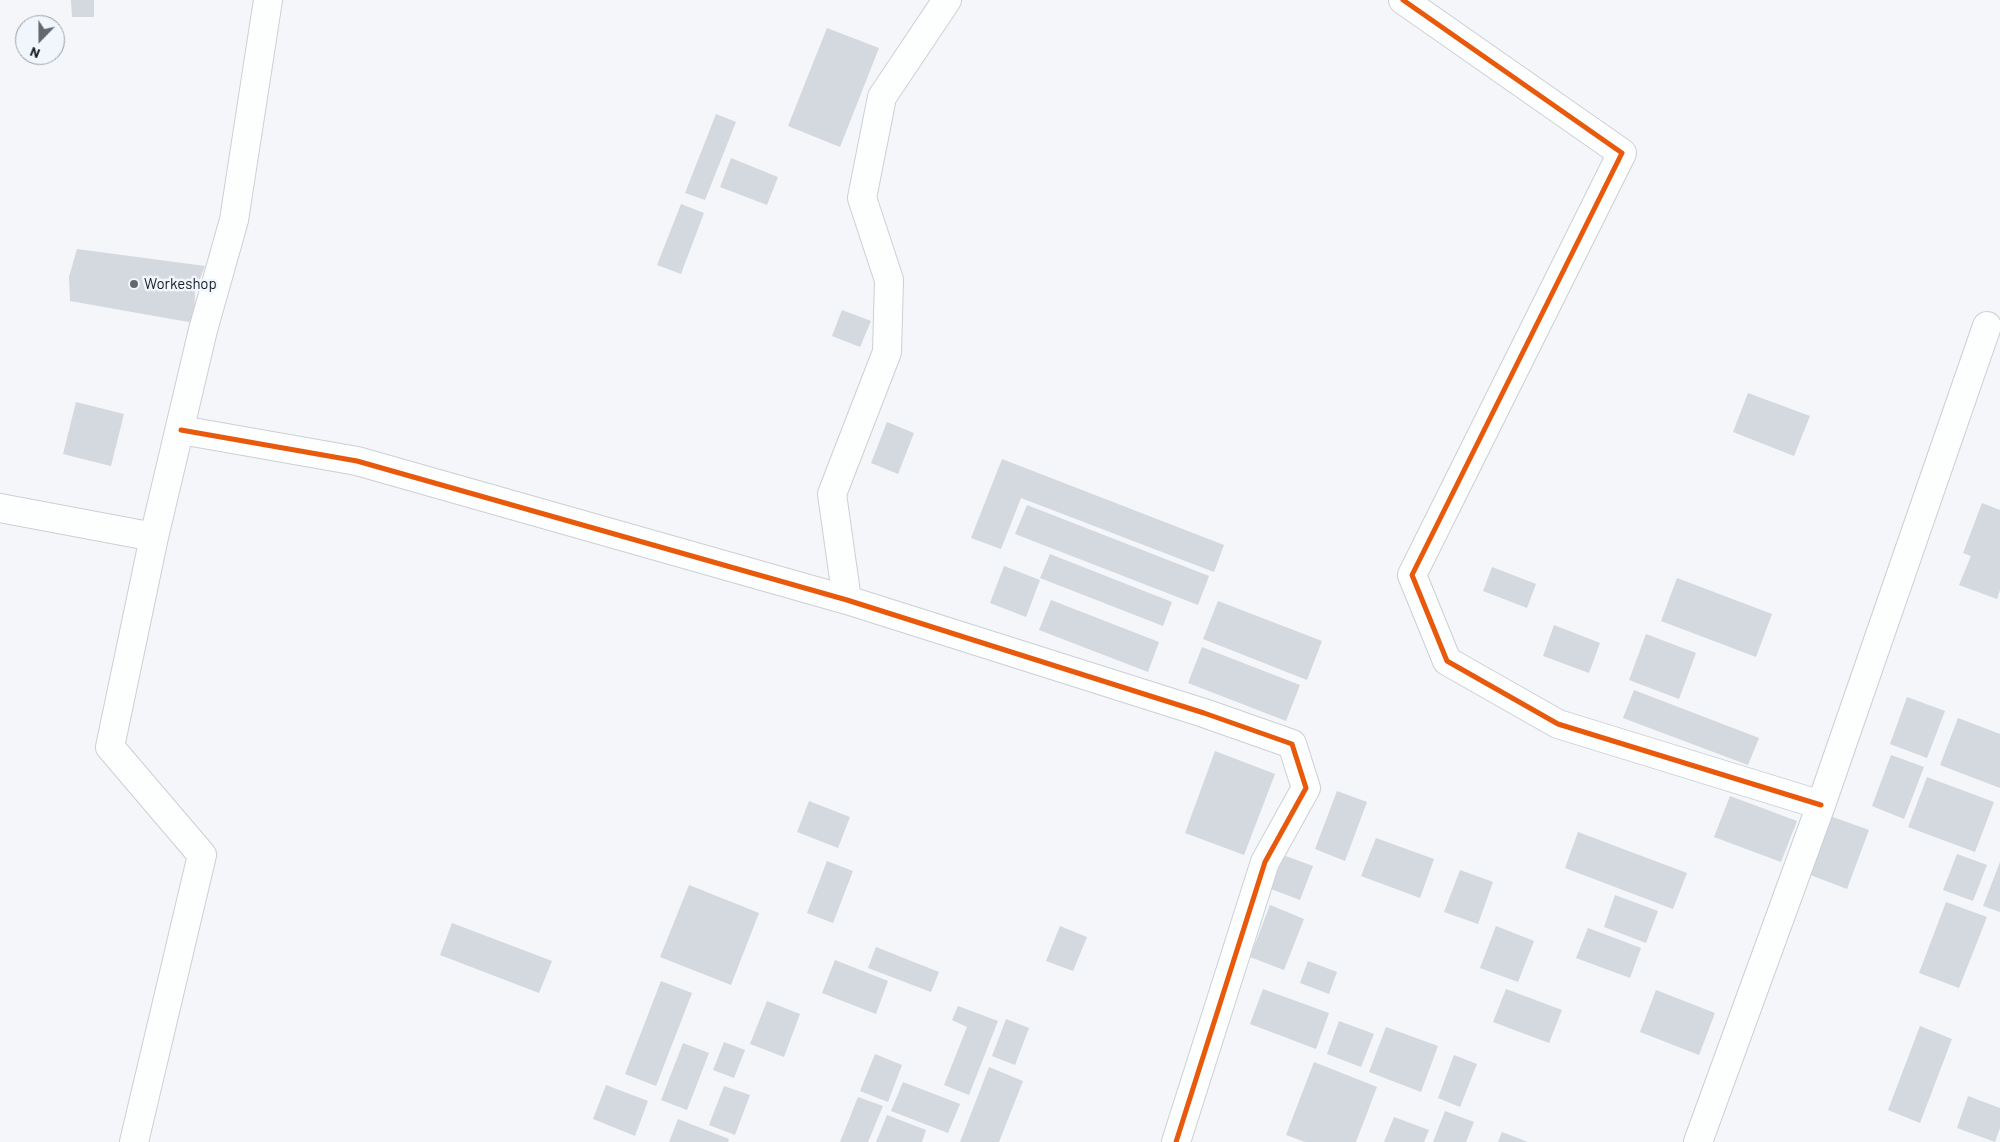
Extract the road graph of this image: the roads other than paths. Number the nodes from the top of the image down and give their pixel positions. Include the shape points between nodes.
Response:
1 (268, 0) edge
2 (947, 0) edge
3 (1404, 0) edge
4 (1986, 326) dead end
5 (181, 430) junction
6 (0, 508) edge
7 (154, 537) junction
8 (847, 600) junction
9 (1821, 805) junction
10 (134, 1142) edge
11 (1176, 1142) edge
12 (1698, 1142) edge

1 - 5 street via 234,220 203,330
2 - 8 street via 882,97 862,198 889,280 887,352 832,494
3 - 9 street via 1622,154 1412,575 1447,660 1558,724
4 - 9 street
5 - 7 street
5 - 8 street via 357,460
6 - 7 street
7 - 10 street via 110,747 202,855
8 - 11 street via 1292,744 1306,788 1265,862
9 - 12 street

